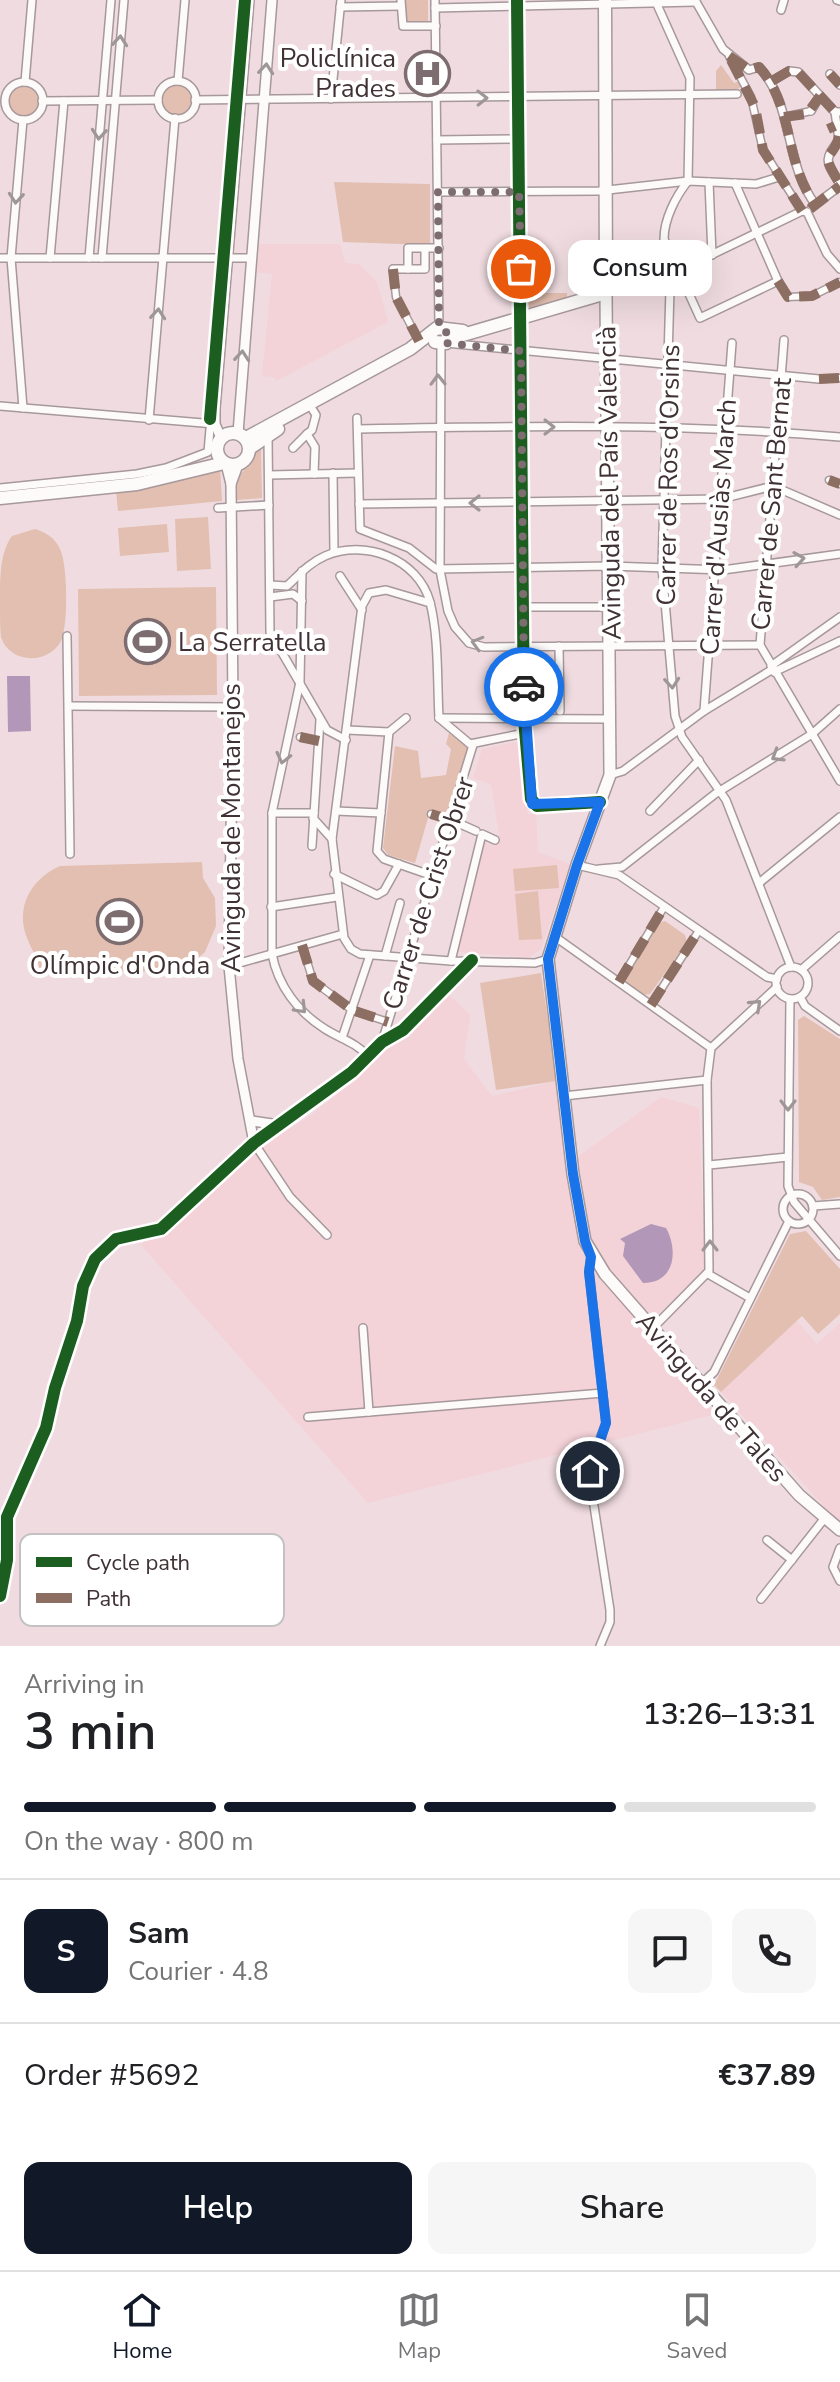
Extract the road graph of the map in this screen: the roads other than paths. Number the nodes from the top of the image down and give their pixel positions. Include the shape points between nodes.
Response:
1 (32, 0) edge
2 (111, 0) edge
3 (124, 0) edge
4 (185, 0) edge
5 (249, 0) edge
6 (272, 0) edge
7 (784, 0) edge
8 (695, 1) edge
9 (656, 2) edge
10 (340, 3) edge
11 (401, 3) edge
12 (517, 3) edge
13 (605, 3) edge
14 (435, 4) edge
15 (781, 10) dead end
16 (436, 26) junction
17 (729, 56) junction
18 (830, 74) dead end
19 (178, 81) junction
20 (772, 81) junction
21 (25, 82) junction
22 (840, 85) edge
23 (737, 94) dead end
24 (691, 96) junction
25 (820, 96) junction
26 (518, 98) junction
27 (605, 98) junction
28 (241, 99) junction
29 (264, 99) junction
30 (331, 99) junction
31 (436, 99) junction
32 (102, 100) junction
33 (115, 100) junction
34 (158, 100) junction
35 (195, 100) junction
36 (2, 101) edge
37 (42, 101) junction
38 (64, 101) junction
39 (811, 111) joint
40 (838, 112) edge
41 (784, 117) junction
42 (175, 118) junction
43 (23, 120) junction
44 (839, 136) edge
45 (519, 139) junction
46 (437, 140) junction
47 (779, 177) junction
48 (688, 181) junction
49 (709, 182) junction
50 (735, 183) junction
51 (840, 185) edge
52 (606, 190) junction
53 (438, 192) junction
54 (519, 192) junction
55 (815, 204) junction
56 (805, 211) junction
57 (754, 233) junction
58 (439, 248) junction
59 (425, 249) junction
60 (712, 255) junction
61 (163, 257) junction
62 (228, 257) junction
63 (0, 258) edge
64 (11, 258) junction
65 (50, 258) junction
66 (89, 258) junction
67 (102, 258) junction
68 (250, 258) junction
69 (393, 269) joint
70 (408, 269) junction
71 (425, 269) junction
72 (439, 269) junction
73 (840, 269) edge
74 (678, 271) junction
75 (778, 281) junction
76 (840, 282) edge
77 (606, 293) junction
78 (522, 320) junction
79 (442, 337) junction
80 (784, 340) dead end
81 (732, 343) dead end
82 (414, 345) junction
83 (521, 351) junction
84 (608, 359) junction
85 (668, 364) junction
86 (730, 370) junction
87 (782, 375) junction
88 (840, 378) edge
89 (819, 379) joint
90 (314, 405) junction
91 (0, 406) edge
92 (23, 408) junction
93 (357, 418) dead end
94 (149, 420) junction
95 (215, 424) junction
96 (608, 426) junction
97 (522, 427) junction
98 (439, 428) junction
99 (666, 428) junction
100 (359, 429) junction
101 (726, 430) junction
102 (776, 431) junction
103 (307, 434) junction
104 (268, 436) junction
105 (840, 437) edge
106 (221, 438) junction
107 (245, 440) junction
108 (293, 448) dead end
109 (226, 461) junction
110 (333, 473) junction
111 (358, 473) junction
112 (314, 474) junction
113 (269, 475) junction
114 (829, 480) dead end
115 (840, 484) edge
116 (773, 486) junction
117 (0, 488) edge
118 (0, 498) edge
119 (721, 499) junction
120 (664, 500) junction
121 (609, 501) junction
122 (440, 503) junction
123 (523, 503) junction
124 (359, 504) junction
125 (269, 505) junction
126 (231, 507) junction
127 (218, 508) dead end
128 (840, 515) edge
129 (334, 552) junction
130 (840, 554) edge
131 (766, 564) junction
132 (610, 566) junction
133 (662, 567) junction
134 (523, 569) junction
135 (715, 569) junction
136 (440, 570) junction
137 (302, 571) junction
138 (340, 576) dead end
139 (270, 585) junction
140 (287, 586) junction
141 (270, 597) junction
142 (302, 598) junction
143 (430, 603) junction
144 (524, 607) junction
145 (610, 607) junction
146 (362, 610) junction
147 (840, 617) edge
148 (67, 636) dead end
149 (840, 641) edge
150 (806, 643) junction
151 (709, 645) junction
152 (760, 645) junction
153 (523, 646) junction
154 (559, 646) junction
155 (610, 646) junction
156 (669, 646) junction
157 (814, 655) junction
158 (773, 669) junction
159 (300, 682) junction
160 (69, 706) junction
161 (233, 707) junction
162 (840, 709) edge
163 (560, 711) dead end
164 (704, 711) junction
165 (406, 718) dead end
166 (439, 718) junction
167 (320, 719) junction
168 (524, 719) junction
169 (611, 719) junction
170 (680, 727) junction
171 (347, 730) junction
172 (387, 732) junction
173 (525, 733) junction
174 (812, 734) junction
175 (300, 737) dead end
176 (346, 740) junction
177 (319, 741) junction
178 (473, 745) junction
179 (699, 760) junction
180 (610, 775) junction
181 (840, 781) edge
182 (721, 791) junction
183 (600, 802) junction
184 (336, 811) junction
185 (650, 811) dead end
186 (272, 813) junction
187 (381, 813) junction
188 (431, 814) dead end
189 (314, 816) junction
190 (840, 817) edge
191 (451, 820) junction
192 (476, 831) dead end
193 (332, 839) junction
194 (495, 840) dead end
195 (312, 846) dead end
196 (70, 854) dead end
197 (629, 862) junction
198 (399, 864) junction
199 (577, 865) junction
200 (599, 869) junction
201 (334, 874) junction
202 (433, 876) junction
203 (624, 878) junction
204 (759, 883) junction
205 (337, 897) junction
206 (400, 903) dead end
207 (271, 907) junction
208 (664, 907) junction
209 (698, 932) junction
210 (343, 934) junction
211 (554, 936) junction
212 (840, 936) edge
213 (302, 945) junction
214 (272, 954) junction
215 (370, 955) junction
216 (385, 956) junction
217 (407, 958) junction
218 (548, 959) junction
219 (472, 960) junction
220 (451, 961) junction
221 (229, 966) junction
222 (791, 967) junction
223 (801, 970) junction
224 (619, 982) junction
225 (777, 983) junction
226 (800, 997) junction
227 (790, 999) junction
228 (651, 1005) junction
229 (352, 1010) junction
230 (388, 1022) junction
231 (840, 1031) edge
232 (342, 1038) junction
233 (382, 1042) junction
234 (711, 1048) junction
235 (368, 1056) junction
236 (707, 1080) junction
237 (564, 1096) junction
238 (252, 1121) junction
239 (279, 1125) junction
240 (268, 1133) junction
241 (254, 1143) junction
242 (788, 1157) junction
243 (709, 1165) junction
244 (790, 1195) junction
245 (840, 1204) edge
246 (813, 1206) junction
247 (808, 1220) junction
248 (789, 1221) junction
249 (327, 1235) dead end
250 (840, 1256) edge
251 (591, 1257) junction
252 (708, 1274) junction
253 (750, 1298) junction
254 (363, 1328) dead end
255 (652, 1329) junction
256 (701, 1384) junction
257 (603, 1393) junction
258 (369, 1412) junction
259 (308, 1417) dead end
260 (824, 1519) junction
261 (840, 1530) edge
262 (767, 1540) dead end
263 (840, 1548) edge
264 (792, 1560) junction
265 (840, 1581) edge
266 (0, 1596) edge
267 (761, 1599) dead end
268 (600, 1646) edge

1 - 21 street
2 - 32 street
33 -> 3 street
4 - 19 street
5 - 28 street
29 -> 6 street
7 - 15 street
8 - 9 street
8 - 17 street
9 - 13 street
9 - 24 street via 688,71
10 - 11 street
10 - 30 street
11 - 16 street via 403,26
12 - 13 street
12 - 14 street
12 - 26 street
13 - 27 main road, Avinguda del País Valencià
14 - 16 street
16 - 31 street
17 - 20 street via 749,70 758,67
17 - 47 street via 751,97 763,150
18 - 22 street
19 - 34 street via 166,84
19 - 35 street via 192,89
20 - 25 street via 791,70 801,73
20 - 41 street
21 - 36 street via 13,85
21 - 37 street via 36,87
23 - 24 street
24 - 27 street
24 - 48 street
25 - 39 street
25 - 40 street
26 - 27 street
31 -> 26 street
26 - 45 street
27 - 52 main road, Avinguda del País Valencià
28 - 29 street
28 - 35 street
28 - 62 street
29 - 30 street
29 - 68 street
30 - 31 street
31 - 46 street
32 - 33 street
32 - 38 street
32 -> 66 street
33 - 34 street
33 - 67 street
34 - 42 street via 165,114
35 - 42 street via 187,116
36 - 43 street via 8,112
37 - 38 street
37 - 43 street via 34,117
38 - 65 street
39 - 41 street
40 - 44 street via 832,128
41 - 55 street via 801,182
42 - 61 street
43 -> 64 street
44 - 51 street via 828,151 828,163
45 - 46 street
45 - 54 street
46 - 53 street
47 - 50 street
47 - 56 street
48 - 49 street
48 - 52 street
48 - 74 street via 664,233
49 - 50 street
49 - 60 street
50 - 57 street
51 - 55 street
52 - 54 street
52 - 77 main road, Avinguda del País Valencià
53 - 54 street
53 - 58 street
54 - 78 street
55 - 56 street
56 - 57 street
56 - 73 street
57 - 60 street
57 - 75 street
58 - 59 street
58 - 72 street
59 - 70 street via 408,248
59 - 71 street
60 - 74 street
61 - 62 street
61 - 67 street
94 -> 61 street
62 - 68 street
62 - 95 street
63 - 64 street
64 - 65 street
64 - 92 street
65 - 66 street
66 - 67 street
107 -> 68 street
69 - 70 street
69 - 82 street via 396,297
70 - 71 street
71 - 72 street
72 - 79 street
74 - 75 street via 700,318
74 - 77 street
74 - 85 street, Carrer de Ros d'Orsins via 670,289
75 - 76 street via 788,297 812,296
77 - 78 main road
77 - 84 main road, Avinguda del País Valencià
78 - 79 main road
78 - 83 street
79 - 82 main road
79 - 83 street
98 -> 79 street
80 - 87 street, Carrer de Sant Bernat
81 - 86 street, Carrer d'Ausiàs March
82 - 90 main road
83 - 84 street
83 - 97 street
84 - 85 street
84 - 96 main road, Avinguda del País Valencià
85 - 86 street
85 - 99 street, Carrer de Ros d'Orsins
86 - 87 street
86 - 101 street, Carrer d'Ausiàs March
87 - 89 street
87 - 102 street, Carrer de Sant Bernat
88 - 89 street
90 - 103 street via 316,415
90 - 104 main road
90 - 107 main road
91 - 92 street
92 - 94 street
93 - 100 street
94 - 95 street
95 - 106 street
95 - 117 street via 208,452 166,468
97 -> 96 street
96 - 99 street
96 - 121 main road, Avinguda del País Valencià
97 - 98 street
97 - 123 street
98 - 100 street
98 - 122 street
99 - 101 street
99 - 120 street, Carrer de Ros d'Orsins
100 - 111 street
101 - 102 street
101 - 119 street, Carrer d'Ausiàs March
102 - 105 street
102 - 116 street, Carrer de Sant Bernat
103 - 108 street
103 - 112 street via 315,447
104 - 107 main road
104 - 113 street
106 - 107 main road via 229,433
106 - 109 main road
107 - 109 main road via 247,458
109 - 118 main road via 137,484
109 - 126 street, Avinguda de Montanejos
110 - 111 street
110 - 112 street
110 - 129 street
111 - 124 street
112 - 113 street
113 - 125 street
114 - 115 street
116 - 119 street
116 - 128 street
116 - 131 street, Carrer de Sant Bernat
119 - 120 street
119 - 135 street, Carrer d'Ausiàs March
120 - 121 street
120 - 133 street, Carrer de Ros d'Orsins
121 - 123 street
121 - 132 main road, Avinguda del País Valencià
123 -> 122 street
122 - 124 street
122 - 136 street
123 - 134 street
124 - 136 street via 360,529 401,543
125 - 126 street
125 - 139 street
126 - 127 street
126 - 161 street, Avinguda de Montanejos
129 - 137 street
129 - 143 street via 369,551 399,562 420,583
131 -> 130 street
131 - 135 street
131 - 152 street, Carrer de Sant Bernat
132 - 133 street
132 - 134 street
132 - 145 main road, Avinguda del País Valencià
133 - 135 street
133 - 156 street, Carrer de Ros d'Orsins
134 - 136 street
134 - 144 street
135 - 151 street, Carrer d'Ausiàs March
153 -> 136 street via 478,646 465,640 451,620
137 - 140 street
137 - 142 street
138 - 146 street
139 - 140 street
139 - 141 street
140 - 142 street
141 - 142 street
141 - 159 street via 270,632
142 - 159 street
143 - 146 street via 386,590 369,593
143 - 166 street
144 - 145 street
144 - 153 street
145 - 155 main road, Avinguda del País Valencià
146 - 171 street
147 - 150 street
148 - 160 street
149 - 157 street
150 - 157 street
150 - 158 street
151 - 152 street
151 - 156 street
151 - 164 street, Carrer d'Ausiàs March
152 - 158 street, Carrer de Sant Bernat
153 - 154 street
153 - 168 street
154 - 155 street
154 - 163 street
155 - 156 street
155 - 169 main road, Avinguda del País Valencià
156 -> 170 street, Carrer de Ros d'Orsins
157 - 158 street
158 - 164 street
158 - 174 street, Carrer de Sant Bernat
159 - 167 street
159 -> 186 street
160 - 161 street
160 - 196 street
161 - 221 street, Avinguda de Montanejos
162 - 174 street
164 - 170 street
165 - 172 street
166 - 168 street
166 - 178 street, Carrer de Crist Obrer
167 - 176 street via 330,734
167 - 177 street
168 - 169 street
168 - 173 street
169 - 180 main road, Avinguda del País Valencià
170 - 179 street, Carrer de Ros d'Orsins
170 - 180 street via 623,771
171 - 172 street
171 - 176 street
172 - 187 street
173 - 178 street, Carrer de Crist Obrer
173 - 183 street via 531,799 537,806
174 - 181 street, Carrer de Sant Bernat
174 -> 182 street
175 - 177 street
176 - 184 street
177 - 189 street
178 - 191 street, Carrer de Crist Obrer
179 - 182 street, Carrer de Ros d'Orsins
179 - 185 street
180 - 183 main road, Avinguda del País Valencià
182 - 197 street
182 - 204 street, Carrer de Ros d'Orsins
183 - 199 main road, Avinguda del País Valencià
184 - 187 street
184 - 193 street
186 - 189 street
186 - 207 street
187 - 198 street via 378,853
188 - 191 street
189 - 193 street
189 - 195 street
190 - 204 street
191 - 192 street
191 - 202 street, Carrer de Crist Obrer
193 - 201 street
194 - 220 street via 482,834
197 - 200 street via 619,869
197 - 203 street
198 - 201 street via 377,895
198 - 202 street
199 - 200 street
199 - 211 main road, Avinguda del País Valencià
200 - 203 street
201 - 205 street
202 - 217 street, Carrer de Crist Obrer
203 - 208 street
204 - 222 street, Carrer de Ros d'Orsins
205 - 207 street
205 - 210 street
206 - 216 street
207 - 214 street
208 - 209 street
208 - 224 street
209 - 225 street
209 - 228 street
210 - 213 street
210 - 215 street via 351,949
211 - 218 main road, Avinguda del País Valencià
211 - 224 street
212 - 223 street
213 - 214 street
213 - 229 street via 311,979
214 - 221 street
214 -> 232 street via 276,972 297,1006
215 - 216 street
215 - 229 street
216 - 217 street
217 - 220 street
217 - 230 street, Carrer de Crist Obrer
218 - 219 street
218 - 237 main road
219 - 220 street
219 - 233 street via 403,1030
221 - 238 street, Avinguda de Montanejos via 238,1059
222 - 223 street
222 - 225 street via 782,971
223 - 226 street via 808,984
224 - 228 street
225 - 227 street
234 -> 225 street
226 - 227 street
226 - 231 street
227 -> 242 street
228 - 234 street
229 - 230 street
229 - 232 street
230 - 233 street, Carrer de Crist Obrer
232 - 235 street
233 - 235 street
234 - 236 street
235 - 239 street
236 - 237 street
236 - 243 street
237 - 251 main road via 573,1174
238 - 239 street
238 - 240 street
238 - 241 street, Avinguda de Montanejos
239 - 240 street
240 - 241 street
241 - 249 street, Avinguda de Montanejos via 290,1197
241 - 266 street via 161,1229 116,1239 95,1259 83,1286 46,1428 7,1517
242 - 243 street
242 - 244 street
252 -> 243 street
244 - 246 street via 809,1197
244 - 247 street
244 - 248 street via 783,1208
245 - 246 street
246 - 247 street
247 - 248 street
247 - 250 street
248 - 253 street
251 - 255 main road, Avinguda de Tales
251 - 257 street
252 - 253 street
252 - 255 street
253 - 256 street via 714,1372
254 - 258 street
255 - 256 main road, Avinguda de Tales
256 - 260 main road, Avinguda de Tales
257 - 258 street
257 - 268 street via 606,1423 590,1471 610,1610
258 - 259 street
260 - 261 main road, Avinguda de Tales
260 - 264 street
262 - 264 street
263 - 265 street via 833,1567
264 - 267 street

